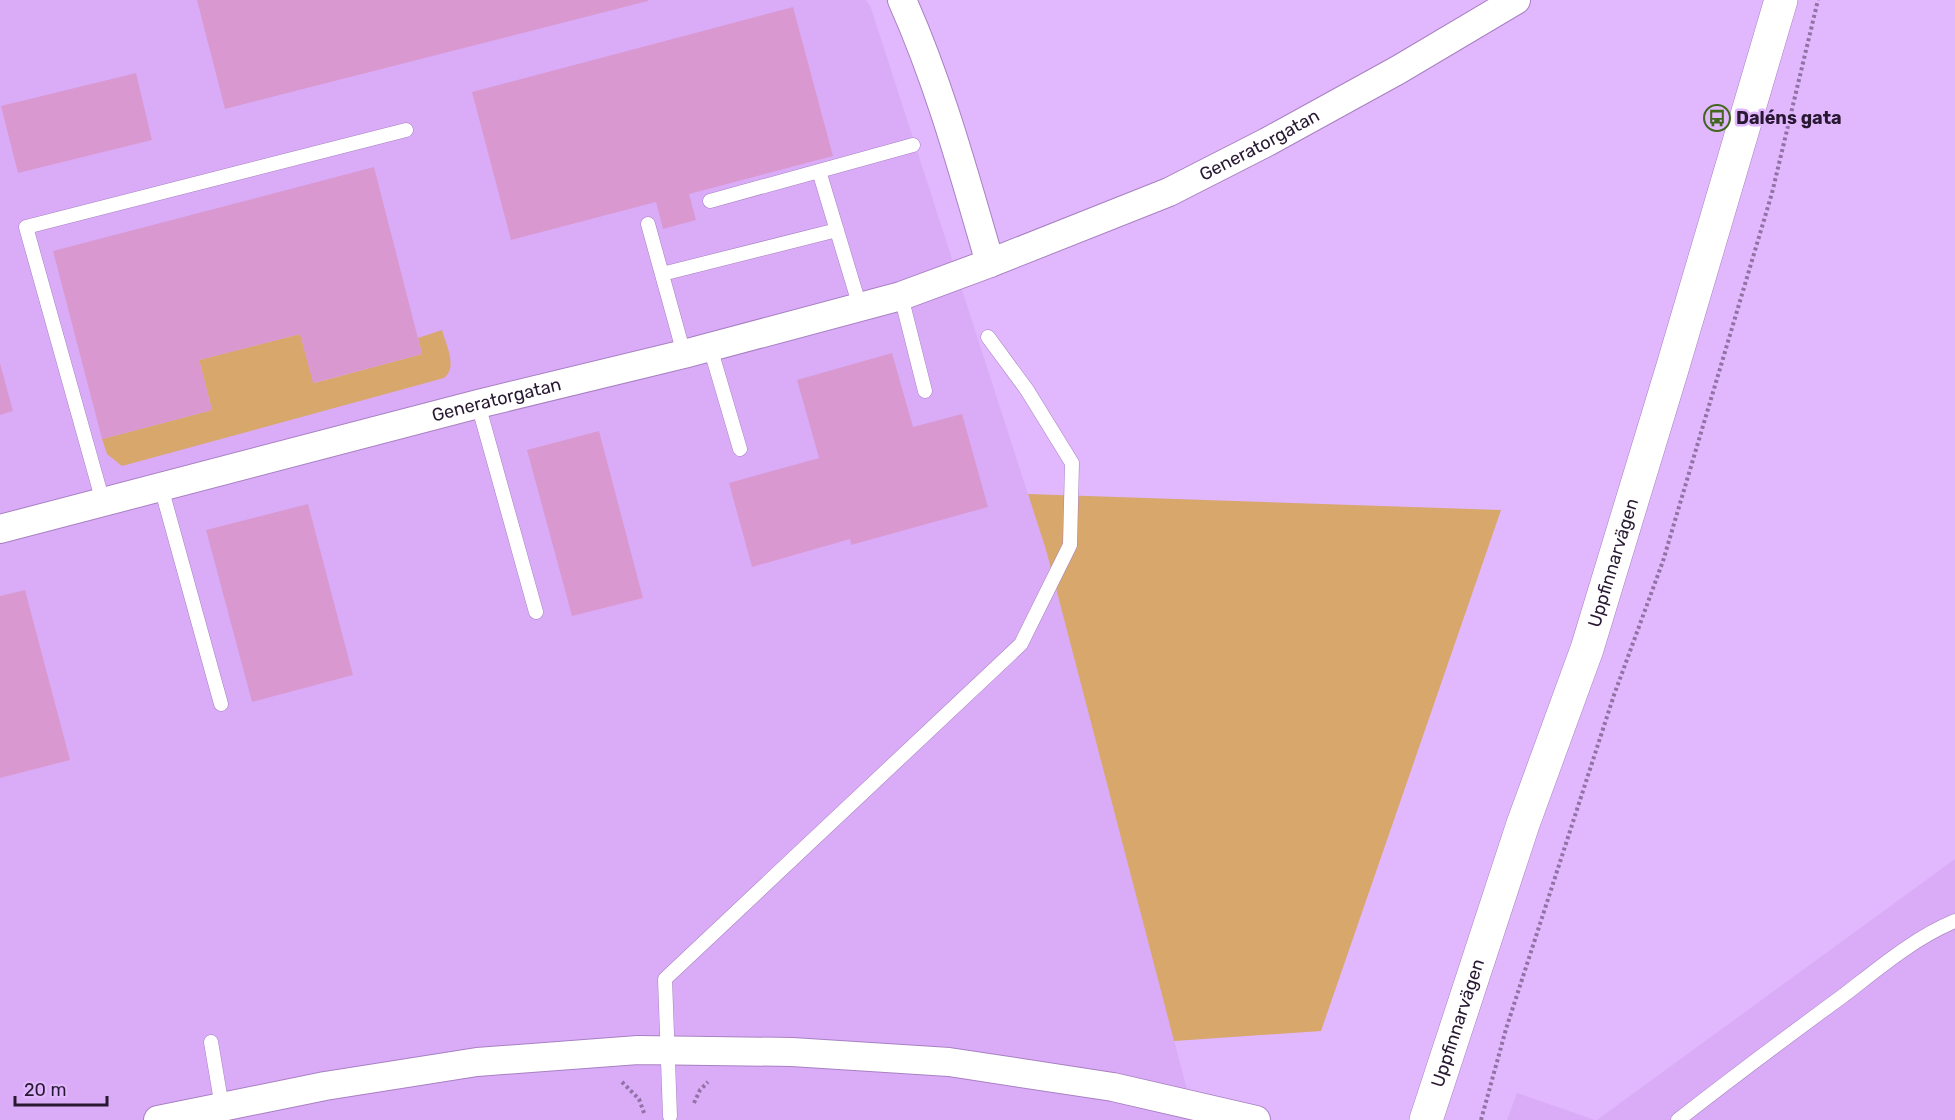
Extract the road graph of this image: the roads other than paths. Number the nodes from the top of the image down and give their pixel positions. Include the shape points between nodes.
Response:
1 (902, 0) edge
2 (1516, 0) edge
3 (1781, 0) edge
4 (406, 130) dead end
5 (913, 144) dead end
6 (819, 171) junction
7 (710, 201) dead end
8 (648, 224) dead end
9 (837, 230) junction
10 (990, 263) junction
11 (662, 274) junction
12 (901, 296) junction
13 (860, 307) junction
14 (988, 337) dead end
15 (697, 350) junction
16 (925, 391) dead end
17 (478, 404) junction
18 (740, 449) dead end
19 (161, 487) junction
20 (103, 502) junction
21 (0, 529) edge
22 (536, 612) dead end
23 (221, 704) dead end
24 (1955, 921) edge
25 (211, 1042) dead end
26 (667, 1050) junction
27 (222, 1107) junction
28 (670, 1116) dead end
29 (158, 1120) edge
30 (1256, 1120) edge
31 (1426, 1120) edge
32 (1678, 1120) edge

1 - 10 street via 923,46
2 - 10 street, Generatorgatan via 1398,70 1169,192
3 - 31 street, Uppfinnarvägen via 1587,649 1523,824
4 - 20 lane via 26,228
5 - 6 lane
6 - 7 lane
6 - 9 lane
8 - 11 lane
9 - 11 lane
9 - 13 lane
10 - 12 street, Generatorgatan
11 - 15 lane
12 - 13 street, Generatorgatan
12 - 16 lane
13 - 15 street, Generatorgatan
14 - 26 lane via 1027,390 1072,463 1070,545 1021,644 665,980
15 - 17 street, Generatorgatan
15 - 18 lane
17 - 19 street, Generatorgatan
17 - 22 lane
19 - 20 street, Generatorgatan
19 - 23 lane
20 - 21 street, Generatorgatan
24 - 32 lane via 1935,929 1891,960
25 - 27 lane
26 - 27 street via 477,1062
26 - 28 lane
26 - 30 street via 792,1052 949,1062 1113,1087
27 - 29 street

